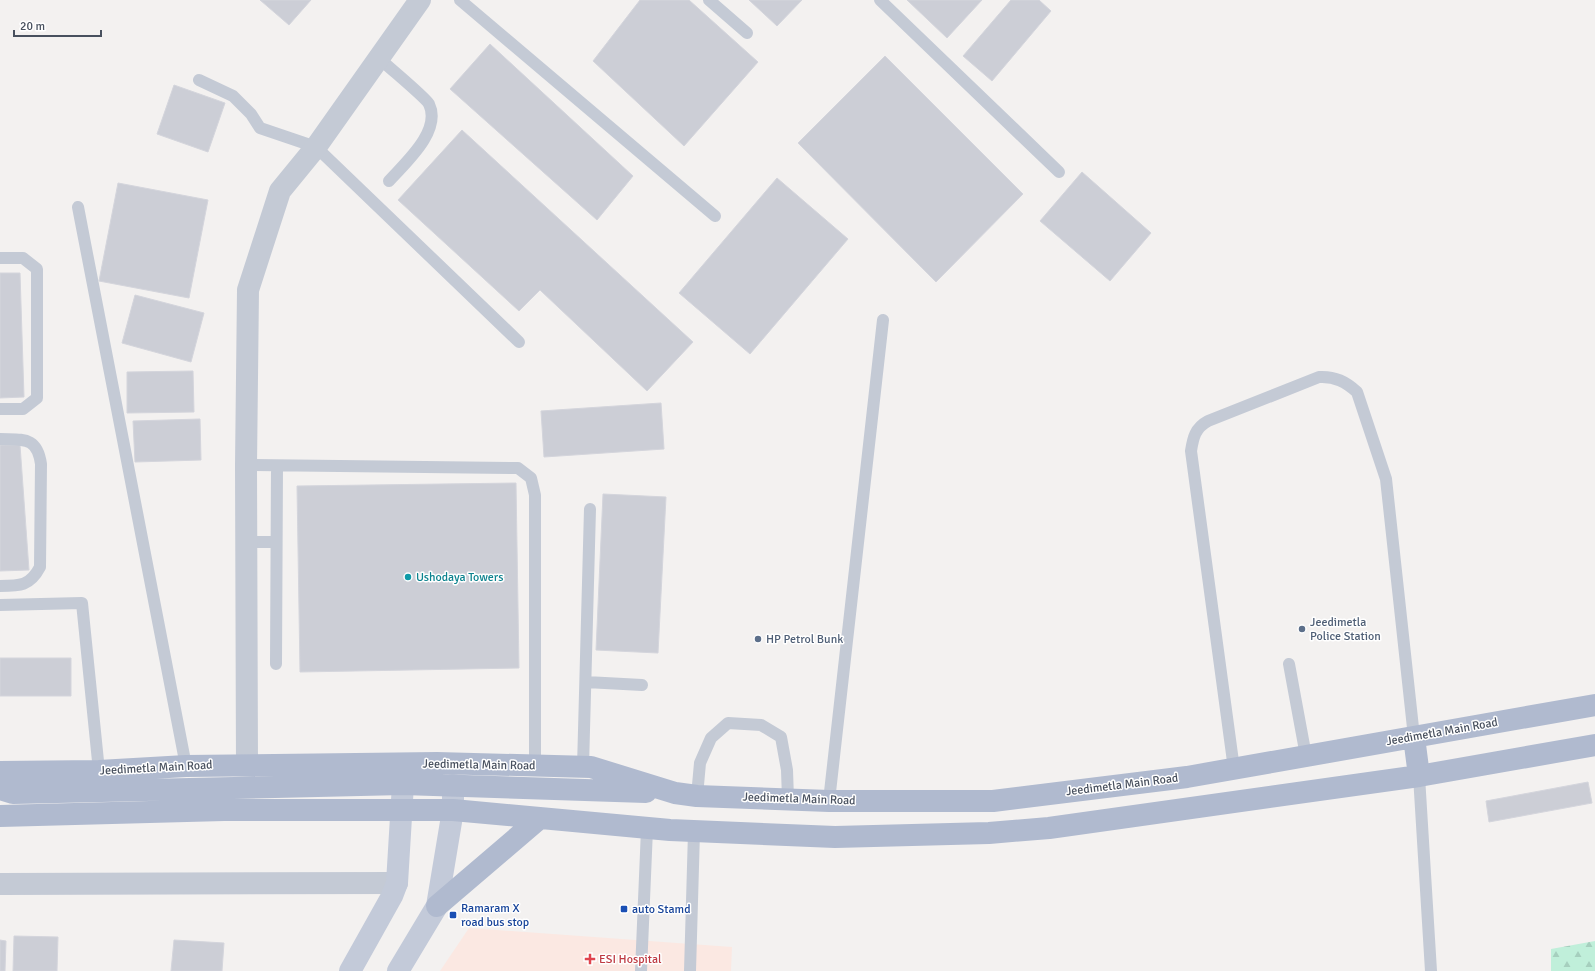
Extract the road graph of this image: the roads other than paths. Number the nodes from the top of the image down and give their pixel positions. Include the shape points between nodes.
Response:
1 (460, 0) edge
2 (709, 0) edge
3 (880, 0) edge
4 (414, 2) edge
5 (747, 33) dead end
6 (379, 58) junction
7 (199, 80) dead end
8 (316, 147) junction
9 (1059, 172) dead end
10 (390, 181) dead end
11 (78, 207) dead end
12 (715, 216) dead end
13 (0, 258) edge
14 (883, 320) dead end
15 (519, 342) dead end
16 (0, 409) edge
17 (0, 439) edge
18 (246, 465) junction
19 (277, 466) junction
20 (590, 509) dead end
21 (246, 542) junction
22 (276, 542) junction
23 (0, 586) edge
24 (0, 605) edge
25 (276, 664) dead end
26 (1289, 664) dead end
27 (586, 682) junction
28 (642, 685) dead end
29 (1595, 705) edge
30 (1414, 737) junction
31 (1595, 745) edge
32 (1306, 756) junction
33 (247, 765) junction
34 (186, 766) junction
35 (535, 766) junction
36 (583, 767) junction
37 (1234, 769) junction
38 (99, 771) junction
39 (0, 772) edge
40 (1418, 776) junction
41 (403, 784) junction
42 (453, 785) junction
43 (0, 788) edge
44 (675, 793) junction
45 (697, 796) junction
46 (788, 799) junction
47 (829, 801) junction
48 (402, 810) junction
49 (453, 810) junction
50 (0, 816) edge
51 (540, 818) junction
52 (647, 829) junction
53 (694, 832) junction
54 (397, 883) junction
55 (0, 884) edge
56 (438, 906) junction
57 (350, 971) edge
58 (398, 971) edge
59 (641, 971) edge
60 (690, 971) edge
61 (1431, 971) edge

1 - 12 lane
2 - 5 lane
3 - 9 lane
4 - 6 street
6 - 8 street
6 - 10 lane via 428,104 432,121 426,138
7 - 8 lane via 233,96 260,128
8 - 15 lane
8 - 18 street via 280,191 248,290
11 - 34 lane
13 - 16 lane via 23,258 37,269 37,398 23,409
14 - 47 lane
17 - 23 lane via 25,441 35,445 39,451 41,464 40,567 26,584
18 - 19 lane
18 - 21 street
19 - 22 lane
19 - 35 lane via 518,468 531,478 535,495
20 - 27 lane
21 - 22 lane
21 - 33 street
22 - 25 lane
24 - 38 lane via 82,603
26 - 32 lane
27 - 28 lane
27 - 36 lane
29 - 30 main road, Jeedimetla Main Road
30 - 32 main road, Jeedimetla Main Road
30 - 37 lane via 1386,480 1357,392 1347,383 1330,376 1319,377 1208,421 1200,425 1194,436 1191,451
30 - 40 main road
31 - 40 main road
32 - 37 main road, Jeedimetla Main Road
33 - 34 main road, Jeedimetla Main Road
33 - 35 main road, Jeedimetla Main Road via 437,763
34 - 38 main road, Jeedimetla Main Road
35 - 36 main road, Jeedimetla Main Road
36 - 44 main road, Jeedimetla Main Road via 591,766
37 - 47 main road, Jeedimetla Main Road via 993,801
38 - 39 main road, Jeedimetla Main Road
40 - 53 main road via 1049,828 989,833 835,836
40 - 61 lane
41 - 42 main road
41 - 43 main road via 13,793
41 - 48 main road
42 - 44 main road
42 - 49 main road
44 - 45 main road, Jeedimetla Main Road
45 - 46 main road, Jeedimetla Main Road
45 - 46 lane via 700,763 711,738 728,722 760,725 780,737 788,770
46 - 47 main road, Jeedimetla Main Road
48 - 49 main road
48 - 50 main road via 224,810
48 - 54 main road
49 - 51 main road
49 - 56 main road
51 - 52 main road
51 - 56 main road
52 - 53 main road
52 - 59 lane
53 - 60 lane
54 - 55 street
54 - 57 main road
56 - 58 main road

